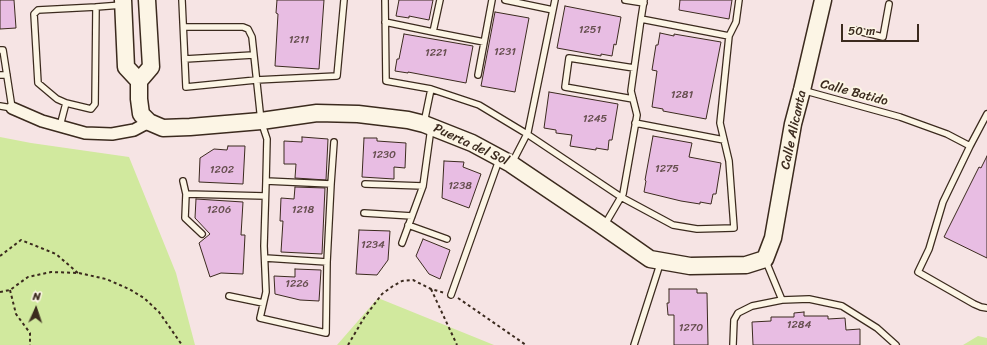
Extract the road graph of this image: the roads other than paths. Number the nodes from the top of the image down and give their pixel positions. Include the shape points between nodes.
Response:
1 (147, 0) edge
2 (182, 0) edge
3 (344, 0) edge
4 (385, 0) edge
5 (440, 0) edge
6 (492, 0) edge
7 (505, 0) edge
8 (555, 0) edge
9 (625, 0) edge
10 (739, 0) edge
11 (823, 0) edge
12 (644, 2) edge
13 (123, 3) edge
14 (889, 4) dead end
15 (96, 7) junction
16 (553, 10) junction
17 (641, 19) junction
18 (385, 22) junction
19 (184, 27) junction
20 (854, 30) dead end
21 (433, 32) junction
22 (729, 36) junction
23 (484, 42) junction
24 (0, 50) edge
25 (253, 55) junction
26 (185, 59) junction
27 (634, 68) junction
28 (0, 75) edge
29 (7, 75) junction
30 (478, 75) dead end
31 (256, 80) junction
32 (139, 81) junction
33 (431, 89) junction
34 (802, 90) junction
35 (633, 99) junction
36 (66, 103) junction
37 (0, 106) edge
38 (12, 108) junction
39 (987, 114) edge
40 (261, 120) junction
41 (149, 122) junction
42 (635, 123) junction
43 (428, 125) junction
44 (60, 126) junction
45 (527, 134) junction
46 (724, 140) junction
47 (334, 142) dead end
48 (970, 146) junction
49 (505, 161) junction
50 (183, 181) dead end
51 (266, 181) junction
52 (331, 184) junction
53 (365, 184) dead end
54 (423, 186) junction
55 (186, 194) junction
56 (265, 196) junction
57 (621, 197) junction
58 (364, 213) dead end
59 (412, 216) junction
60 (408, 225) junction
61 (604, 226) junction
62 (202, 234) dead end
63 (446, 239) dead end
64 (402, 243) dead end
65 (265, 258) junction
66 (765, 259) junction
67 (661, 261) junction
68 (327, 262) junction
69 (451, 295) road end
70 (229, 296) dead end
71 (782, 300) junction
72 (263, 303) junction
73 (987, 308) edge
74 (634, 345) edge
75 (733, 345) edge
76 (896, 345) edge

1 - 32 street via 151,67
2 - 19 lane
3 - 31 lane via 337,76
4 - 18 lane
5 - 21 lane
6 - 23 lane
7 - 16 lane
8 - 16 lane
9 - 12 lane
10 - 22 lane via 736,22
11 - 34 street, Calle Alicanta
12 - 17 lane
13 - 15 lane
13 - 32 street via 126,67
14 - 20 lane via 883,37
15 - 36 lane via 95,104 91,109
15 - 36 lane via 38,10 34,14 38,83
16 - 45 lane
17 - 22 lane
17 - 27 lane
18 - 21 lane
18 - 33 lane via 386,81
19 - 25 lane via 243,27 252,37
19 - 26 lane
21 - 23 lane
22 - 46 lane via 720,123
23 - 30 lane
24 - 29 lane via 3,50
25 - 26 lane
25 - 31 lane
26 - 31 lane via 186,87
27 - 35 lane via 631,91
27 - 35 lane via 569,58 565,87
28 - 29 lane
29 - 38 lane
31 - 40 lane
32 - 41 street via 141,114
33 - 43 lane
33 - 45 lane via 479,105
34 - 48 lane, Calle Batido via 900,117 947,134
34 - 66 street, Calle Alicanta via 793,124 773,238
35 - 42 lane via 637,115
36 - 44 lane
37 - 38 lane
38 - 44 street
39 - 48 lane
40 - 41 street, Puerta del Sol via 163,128
40 - 43 street, Puerta del Sol via 317,113 358,114
40 - 51 lane via 267,138
41 - 44 street via 134,130 112,134 85,133
42 - 46 lane
42 - 57 lane
43 - 49 street, Puerta del Sol via 472,143
43 - 54 lane
45 - 49 lane
45 - 57 lane
46 - 57 lane via 729,161 734,228 673,225
47 - 52 lane
48 - 73 lane via 946,196 929,249 918,272 974,304
49 - 61 street, Puerta del Sol
49 - 69 lane
50 - 55 lane
51 - 52 lane
51 - 56 lane
52 - 68 lane
53 - 54 lane
54 - 59 lane
55 - 56 lane
55 - 62 lane via 186,218
56 - 65 lane
57 - 61 lane
58 - 59 lane
59 - 60 lane
60 - 63 lane
60 - 64 lane
61 - 67 street, Puerta del Sol via 650,259
65 - 68 lane
65 - 72 lane via 266,292
66 - 67 street, Puerta del Sol via 738,266 690,266
66 - 71 lane
67 - 74 lane
68 - 72 lane via 326,333 260,318
70 - 72 lane
71 - 75 lane via 752,306 738,313 734,320
71 - 76 lane via 809,299 842,306 877,328

